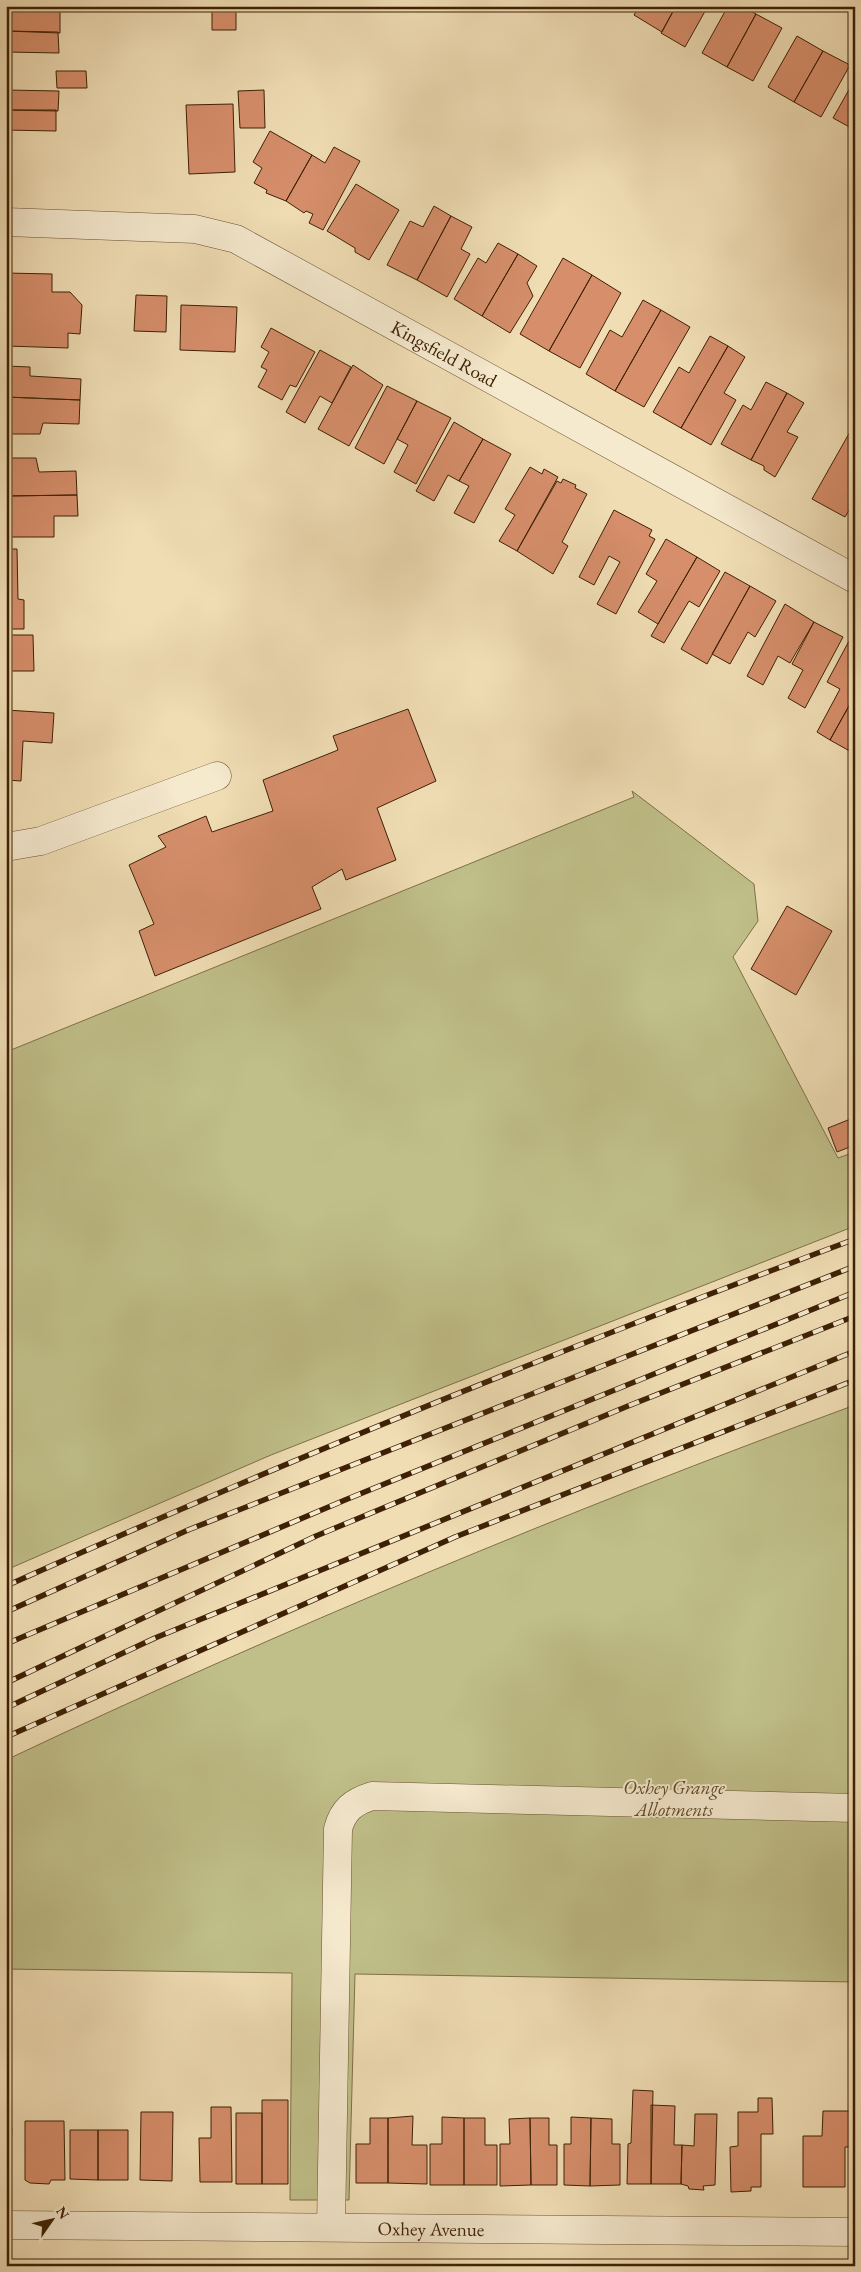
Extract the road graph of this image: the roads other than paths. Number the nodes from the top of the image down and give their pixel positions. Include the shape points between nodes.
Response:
1 (6, 222) edge
2 (855, 578) edge
3 (217, 776) dead end
4 (6, 847) edge
5 (855, 1808) edge
6 (6, 2225) edge
7 (331, 2227) junction
8 (855, 2232) edge

1 - 2 street, Kingsfield Road via 195,229 236,239
3 - 4 street via 41,841
5 - 7 street via 372,1796 347,1808 338,1830
6 - 7 street, Oxhey Avenue
7 - 8 street, Oxhey Avenue

